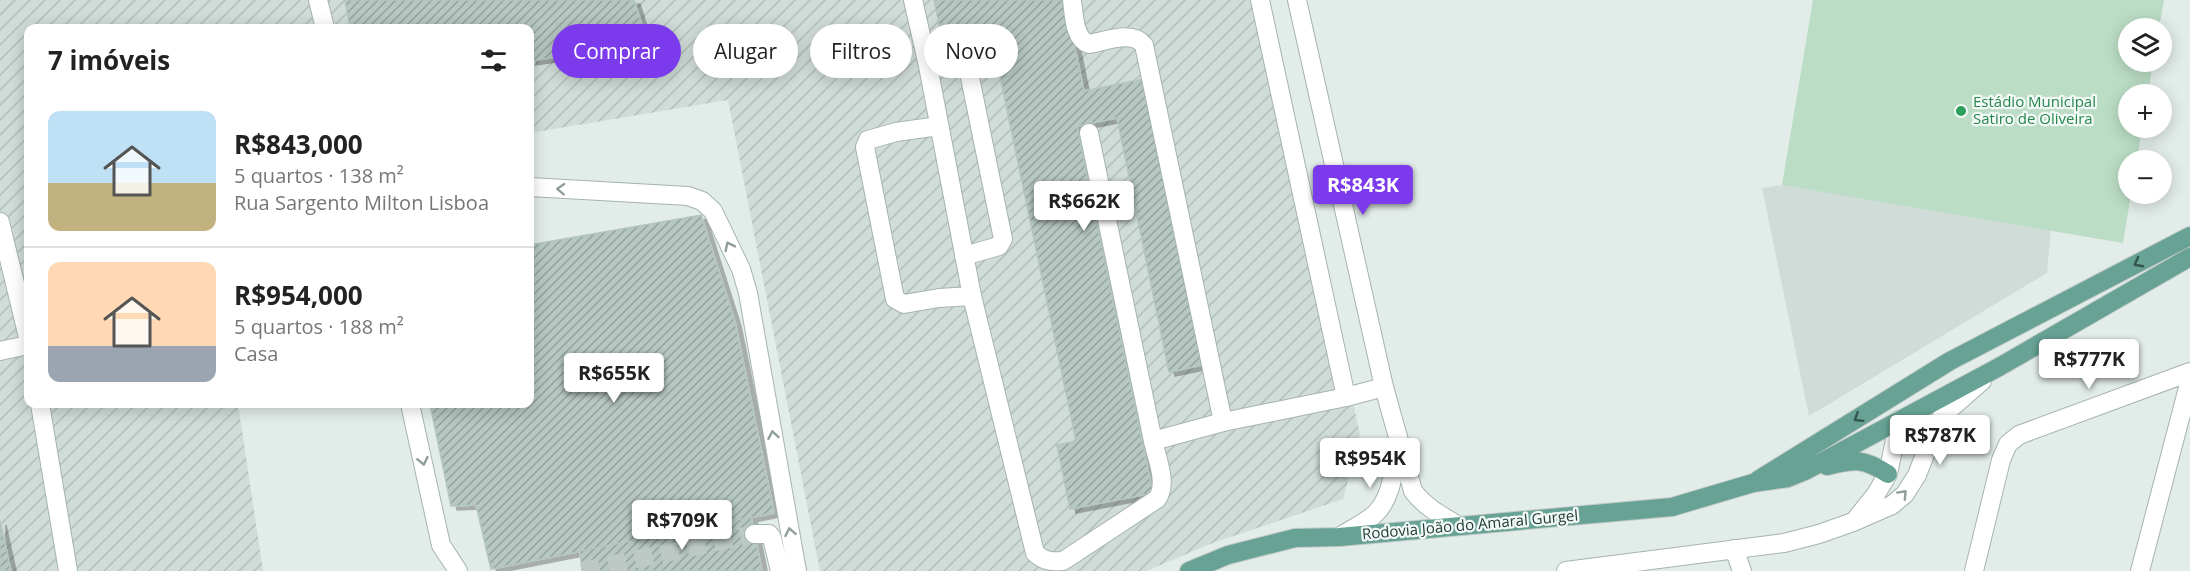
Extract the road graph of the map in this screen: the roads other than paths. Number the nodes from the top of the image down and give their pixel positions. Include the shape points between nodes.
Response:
1 (318, 0) edge
2 (913, 0) edge
3 (1072, 0) edge
4 (1260, 0) edge
5 (1297, 0) edge
6 (324, 24) edge
7 (924, 48) edge
8 (930, 78) edge
9 (970, 78) edge
10 (939, 126) junction
11 (1089, 133) dead end
12 (534, 187) edge
13 (0, 222) edge
14 (2190, 236) edge
15 (964, 256) junction
16 (2190, 257) edge
17 (5, 266) edge
18 (972, 296) junction
19 (24, 325) edge
20 (24, 346) edge
21 (0, 351) edge
22 (1950, 361) junction
23 (1999, 367) junction
24 (2190, 372) edge
25 (2190, 380) edge
26 (1384, 387) junction
27 (1346, 397) junction
28 (41, 408) edge
29 (411, 408) edge
30 (1899, 420) junction
31 (1223, 422) junction
32 (1399, 440) junction
33 (1153, 441) junction
34 (1805, 471) junction
35 (1888, 474) junction
36 (1753, 483) junction
37 (1853, 522) junction
38 (1459, 526) junction
39 (754, 534) dead end
40 (1339, 537) junction
41 (1734, 549) junction
42 (68, 571) edge
43 (458, 571) edge
44 (780, 571) edge
45 (797, 571) edge
46 (1189, 571) edge
47 (1566, 571) edge
48 (1742, 571) edge
49 (1974, 571) edge
50 (2140, 571) edge

1 - 6 street
2 - 7 street
3 - 31 street via 1083,42 1131,37 1144,45
4 - 27 street
5 - 26 street
8 - 10 street
9 - 15 street via 1003,239 999,246
10 - 15 street
10 - 18 street via 868,140 865,147 874,194 898,303
11 - 33 street
45 -> 12 street via 748,293 713,211 688,196
13 - 17 street
14 -> 22 main road, Rodovia João do Amaral Gurgel
15 - 18 street
16 - 23 main road, Rodovia João do Amaral Gurgel
17 - 19 street
18 - 33 street via 1035,553 1043,560 1064,561 1157,499 1163,484
20 - 21 street
22 - 30 main road via 1910,401
22 -> 36 main road, Rodovia João do Amaral Gurgel
23 - 30 main road, Rodovia João do Amaral Gurgel
37 -> 23 street via 1892,505 1905,494 1943,415
24 - 49 street via 2019,435 2008,444
25 - 50 street
26 - 27 street
26 - 32 street
27 - 31 street
28 - 42 street
29 -> 43 street via 441,545
30 - 34 main road, Rodovia João do Amaral Gurgel
30 - 35 street
31 - 33 street
32 - 38 street via 1413,491
32 - 40 street via 1382,507
34 - 35 main road via 1860,460
34 - 36 main road, Rodovia João do Amaral Gurgel
35 - 37 street
36 - 38 main road, Rodovia João do Amaral Gurgel via 1672,507
37 - 41 street via 1784,543
38 - 40 main road, Rodovia João do Amaral Gurgel
39 - 44 street via 768,534 772,538
40 - 46 main road, Rodovia João do Amaral Gurgel via 1295,538 1228,555
41 - 47 street
41 - 48 street

